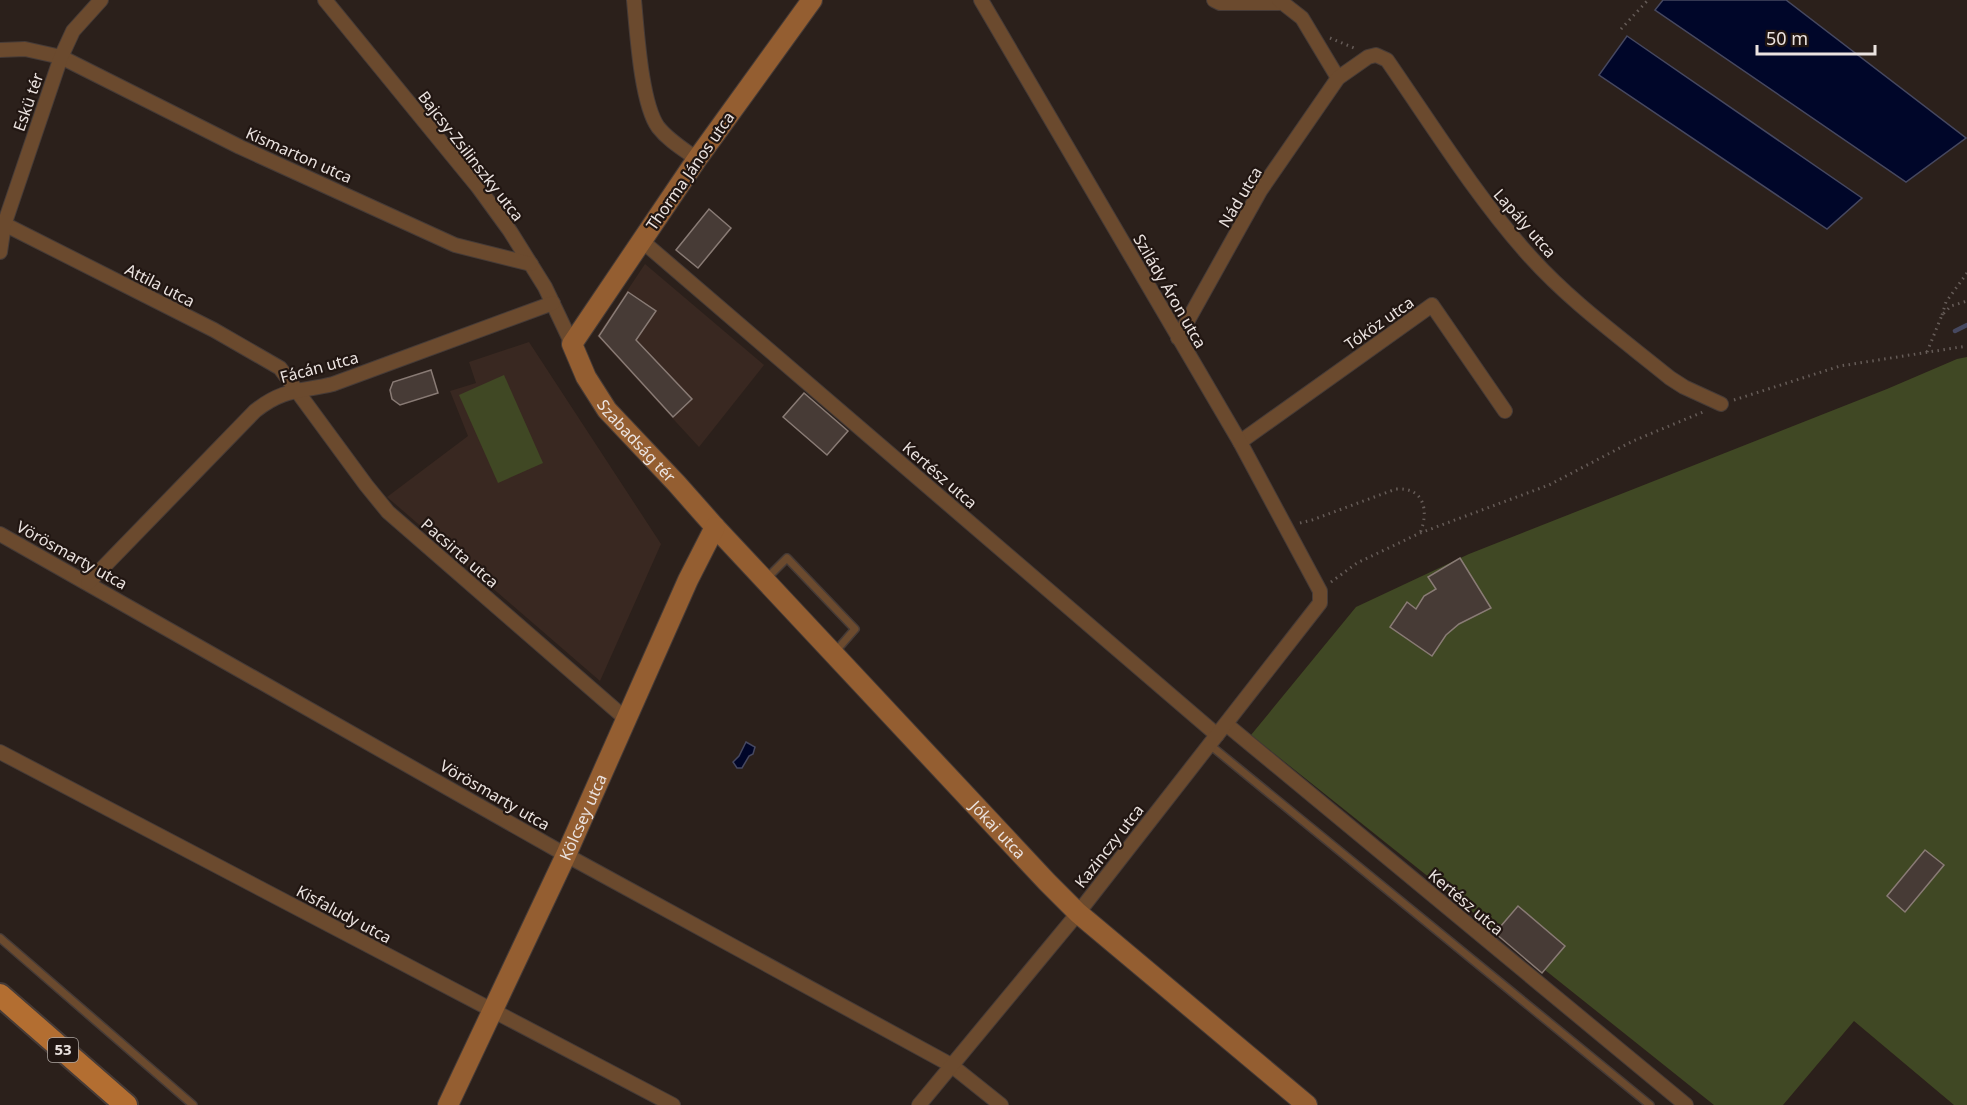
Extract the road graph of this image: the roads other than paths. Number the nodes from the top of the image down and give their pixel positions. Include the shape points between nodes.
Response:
1 (101, 0) edge
2 (325, 0) edge
3 (633, 0) edge
4 (812, 0) edge
5 (981, 0) edge
6 (1214, 0) edge
7 (1280, 2) edge
8 (0, 50) edge
9 (61, 57) junction
10 (1338, 78) junction
11 (697, 159) junction
12 (2, 224) edge
13 (641, 240) junction
14 (0, 252) edge
15 (531, 264) junction
16 (553, 303) junction
17 (1178, 338) junction
18 (572, 344) junction
19 (296, 389) junction
20 (1721, 404) road end
21 (1505, 411) dead end
22 (1240, 442) junction
23 (715, 527) junction
24 (0, 534) edge
25 (765, 580) junction
26 (88, 583) junction
27 (1320, 597) joint
28 (833, 653) junction
29 (626, 719) junction
30 (1217, 735) junction
31 (0, 752) edge
32 (566, 855) junction
33 (1078, 913) junction
34 (0, 938) edge
35 (0, 995) edge
36 (493, 1010) junction
37 (951, 1065) junction
38 (126, 1105) edge
39 (193, 1105) edge
40 (448, 1105) edge
41 (673, 1105) edge
42 (919, 1105) edge
43 (1001, 1105) edge
44 (1307, 1105) edge
45 (1650, 1105) edge
46 (1686, 1105) edge

1 - 9 street, Eskü tér via 73,31
2 - 15 street, Bajcsy-Zsilinszky utca via 478,187
3 - 11 street via 650,112 672,141
4 - 11 street, Thorma János utca
5 - 17 street, Szilády Áron utca
6 - 7 street
7 - 10 street via 1302,18
8 - 9 street, Kismarton utca via 25,49
9 - 12 street, Eskü tér
9 - 15 street, Kismarton utca via 240,147 455,245
10 - 17 street, Nád utca via 1260,191
10 - 20 street, Lapály utca via 1368,57 1376,55 1387,60 1483,201 1527,254 1565,291 1670,378
11 - 13 street, Thorma János utca
12 - 14 street, Eskü tér
12 - 19 street, Attila utca via 233,341 280,368
13 - 18 street, Thorma János utca
13 - 30 street, Kertész utca
15 - 16 street, Bajcsy-Zsilinszky utca
16 - 18 street, Bajcsy-Zsilinszky utca
16 - 19 street, Fácán utca via 333,384
17 - 22 street, Szilády Áron utca
18 - 23 street, Szabadság tér via 586,377 607,410
19 - 26 street, Fácán utca via 278,395 255,411
19 - 29 street, Pacsirta utca via 388,512
21 - 22 street, Tóköz utca via 1432,305
22 - 27 street, Szilády Áron utca
23 - 25 street, Jókai utca
23 - 29 street, Kölcsey utca
24 - 26 street, Vörösmarty utca
25 - 28 street, Jókai utca
25 - 28 lane via 787,558 855,629
26 - 32 street, Vörösmarty utca
27 - 30 street, Kazinczy utca
28 - 33 street, Jókai utca
29 - 32 street, Kölcsey utca
30 - 33 street, Kazinczy utca
30 - 45 lane
30 - 46 street, Kertész utca
31 - 36 street, Kisfaludy utca
32 - 36 street, Kölcsey utca
32 - 37 street, Vörösmarty utca
33 - 37 street, Kazinczy utca
33 - 44 street, Jókai utca
34 - 39 lane
35 - 38 main road, 53
36 - 40 street, Kölcsey utca
36 - 41 street, Kisfaludy utca
37 - 42 street, Kazinczy utca
37 - 43 street, Vörösmarty utca

